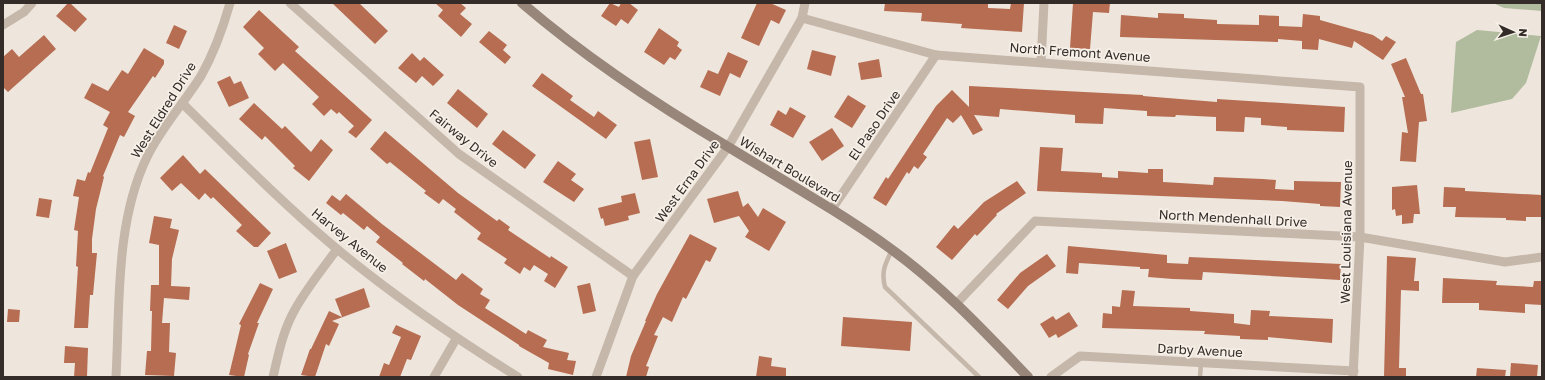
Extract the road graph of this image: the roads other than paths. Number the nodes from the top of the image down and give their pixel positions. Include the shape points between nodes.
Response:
1 (32, 3) edge
2 (230, 3) edge
3 (290, 3) edge
4 (522, 3) edge
5 (805, 3) edge
6 (1044, 3) edge
7 (802, 18) junction
8 (3, 25) edge
9 (936, 54) junction
10 (1040, 62) junction
11 (1360, 87) joint
12 (182, 103) junction
13 (728, 147) junction
14 (832, 210) junction
15 (1360, 237) junction
16 (337, 249) junction
17 (892, 250) junction
18 (1542, 257) edge
19 (633, 276) junction
20 (956, 304) junction
21 (456, 339) junction
22 (1202, 363) junction
23 (1353, 374) edge
24 (116, 377) edge
25 (273, 377) edge
26 (434, 377) edge
27 (518, 377) edge
28 (596, 377) edge
29 (979, 377) edge
30 (1028, 377) edge
31 (1051, 377) edge
32 (1200, 377) edge

1 - 8 street via 24,12
2 - 12 street, West Eldred Drive via 210,59
3 - 19 street, Fairway Drive via 459,154
4 - 13 street, Wishart Boulevard via 621,80
5 - 7 street, West Erna Drive
6 - 10 street
7 - 9 street, North Fremont Avenue
7 - 13 street, West Erna Drive
9 - 10 street, North Fremont Avenue
9 - 14 street, El Paso Drive
10 - 11 street, North Fremont Avenue
11 - 15 street, West Louisiana Avenue
12 - 16 street, Harvey Avenue via 257,177
12 - 24 street, West Eldred Drive via 148,156 131,199 124,235
13 - 14 street, Wishart Boulevard
13 - 19 street, West Erna Drive
14 - 17 street, Wishart Boulevard
15 - 18 street, North Mendenhall Drive via 1505,262
15 - 20 street, North Mendenhall Drive via 1035,221
15 - 23 street, West Louisiana Avenue
16 - 21 street, Harvey Avenue
16 - 25 street via 292,315 281,343
17 - 20 street, Wishart Boulevard
17 - 29 lane via 883,268 885,287
19 - 28 street, West Erna Drive
20 - 30 street, Wishart Boulevard
21 - 26 street
21 - 27 street, Harvey Avenue
22 - 23 street, Darby Avenue
22 - 31 street, Darby Avenue via 1080,356
22 - 32 lane

